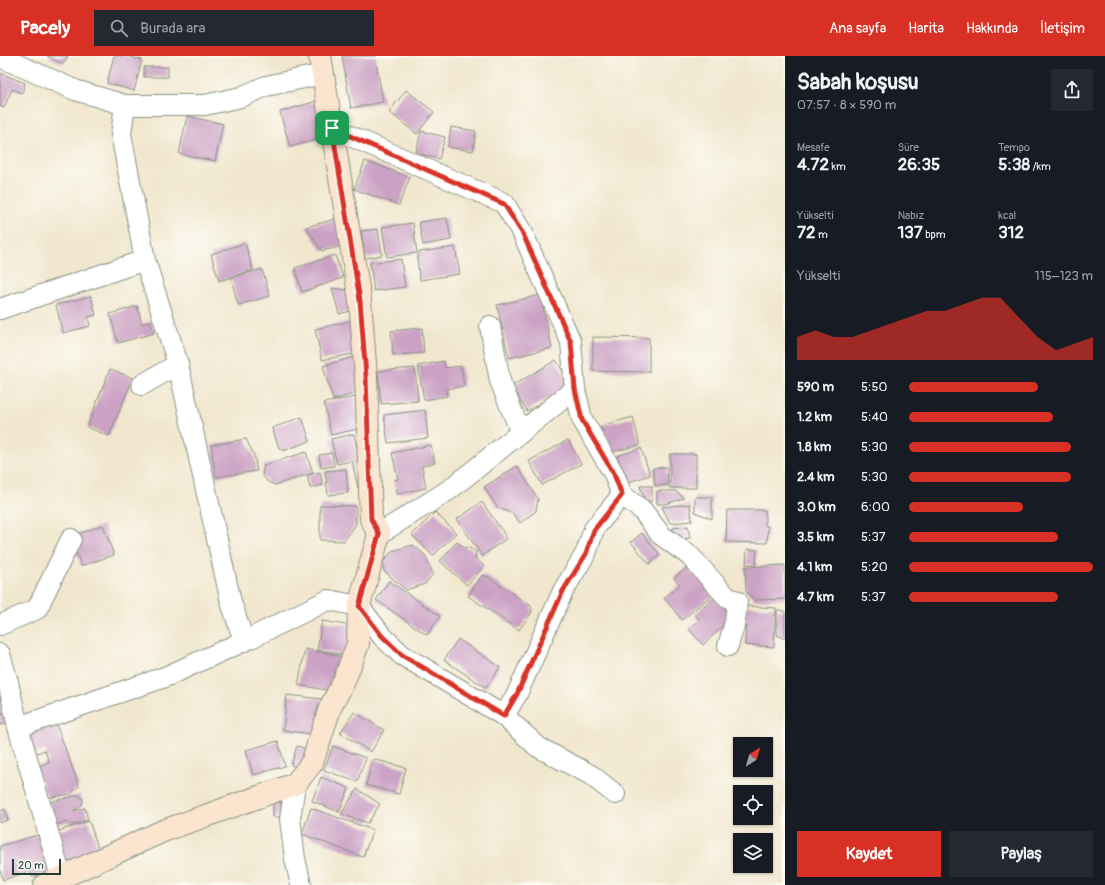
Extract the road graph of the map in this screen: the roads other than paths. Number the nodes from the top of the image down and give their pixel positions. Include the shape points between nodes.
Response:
1 (0, 57) edge
2 (321, 65) edge
3 (125, 105) junction
4 (332, 128) junction
5 (145, 260) junction
6 (0, 309) edge
7 (490, 326) dead end
8 (178, 364) junction
9 (142, 385) dead end
10 (575, 389) junction
11 (521, 433) junction
12 (622, 495) junction
13 (379, 534) junction
14 (71, 539) dead end
15 (359, 606) junction
16 (0, 625) edge
17 (244, 641) junction
18 (728, 646) dead end
19 (0, 654) edge
20 (504, 716) junction
21 (18, 727) junction
22 (295, 784) junction
23 (615, 794) dead end
24 (53, 881) edge
25 (301, 885) edge

1 - 3 street via 75,90
2 - 3 street via 241,97 205,105
2 - 4 street
3 - 5 street via 121,134
4 - 10 street via 504,204 523,234 571,342
4 - 13 street via 360,300 368,414 371,519
5 - 6 street
5 - 8 street
7 - 11 street via 500,381
8 - 9 street
8 - 17 street via 231,602
10 - 11 street
10 - 12 street via 582,420 614,474
11 - 13 street via 449,490
12 - 18 street via 642,510 661,535 690,556 727,597 737,601 735,622
12 - 20 street via 594,530 586,554 563,591 517,694
13 - 15 street
14 - 16 street via 37,609
15 - 17 street via 328,600
15 - 20 street via 382,636 402,655
15 - 22 street via 358,644 330,708 312,763
17 - 21 street via 165,677
19 - 21 street
20 - 23 street via 538,746 591,775
21 - 24 street
22 - 24 street via 163,831
22 - 25 street via 290,819

